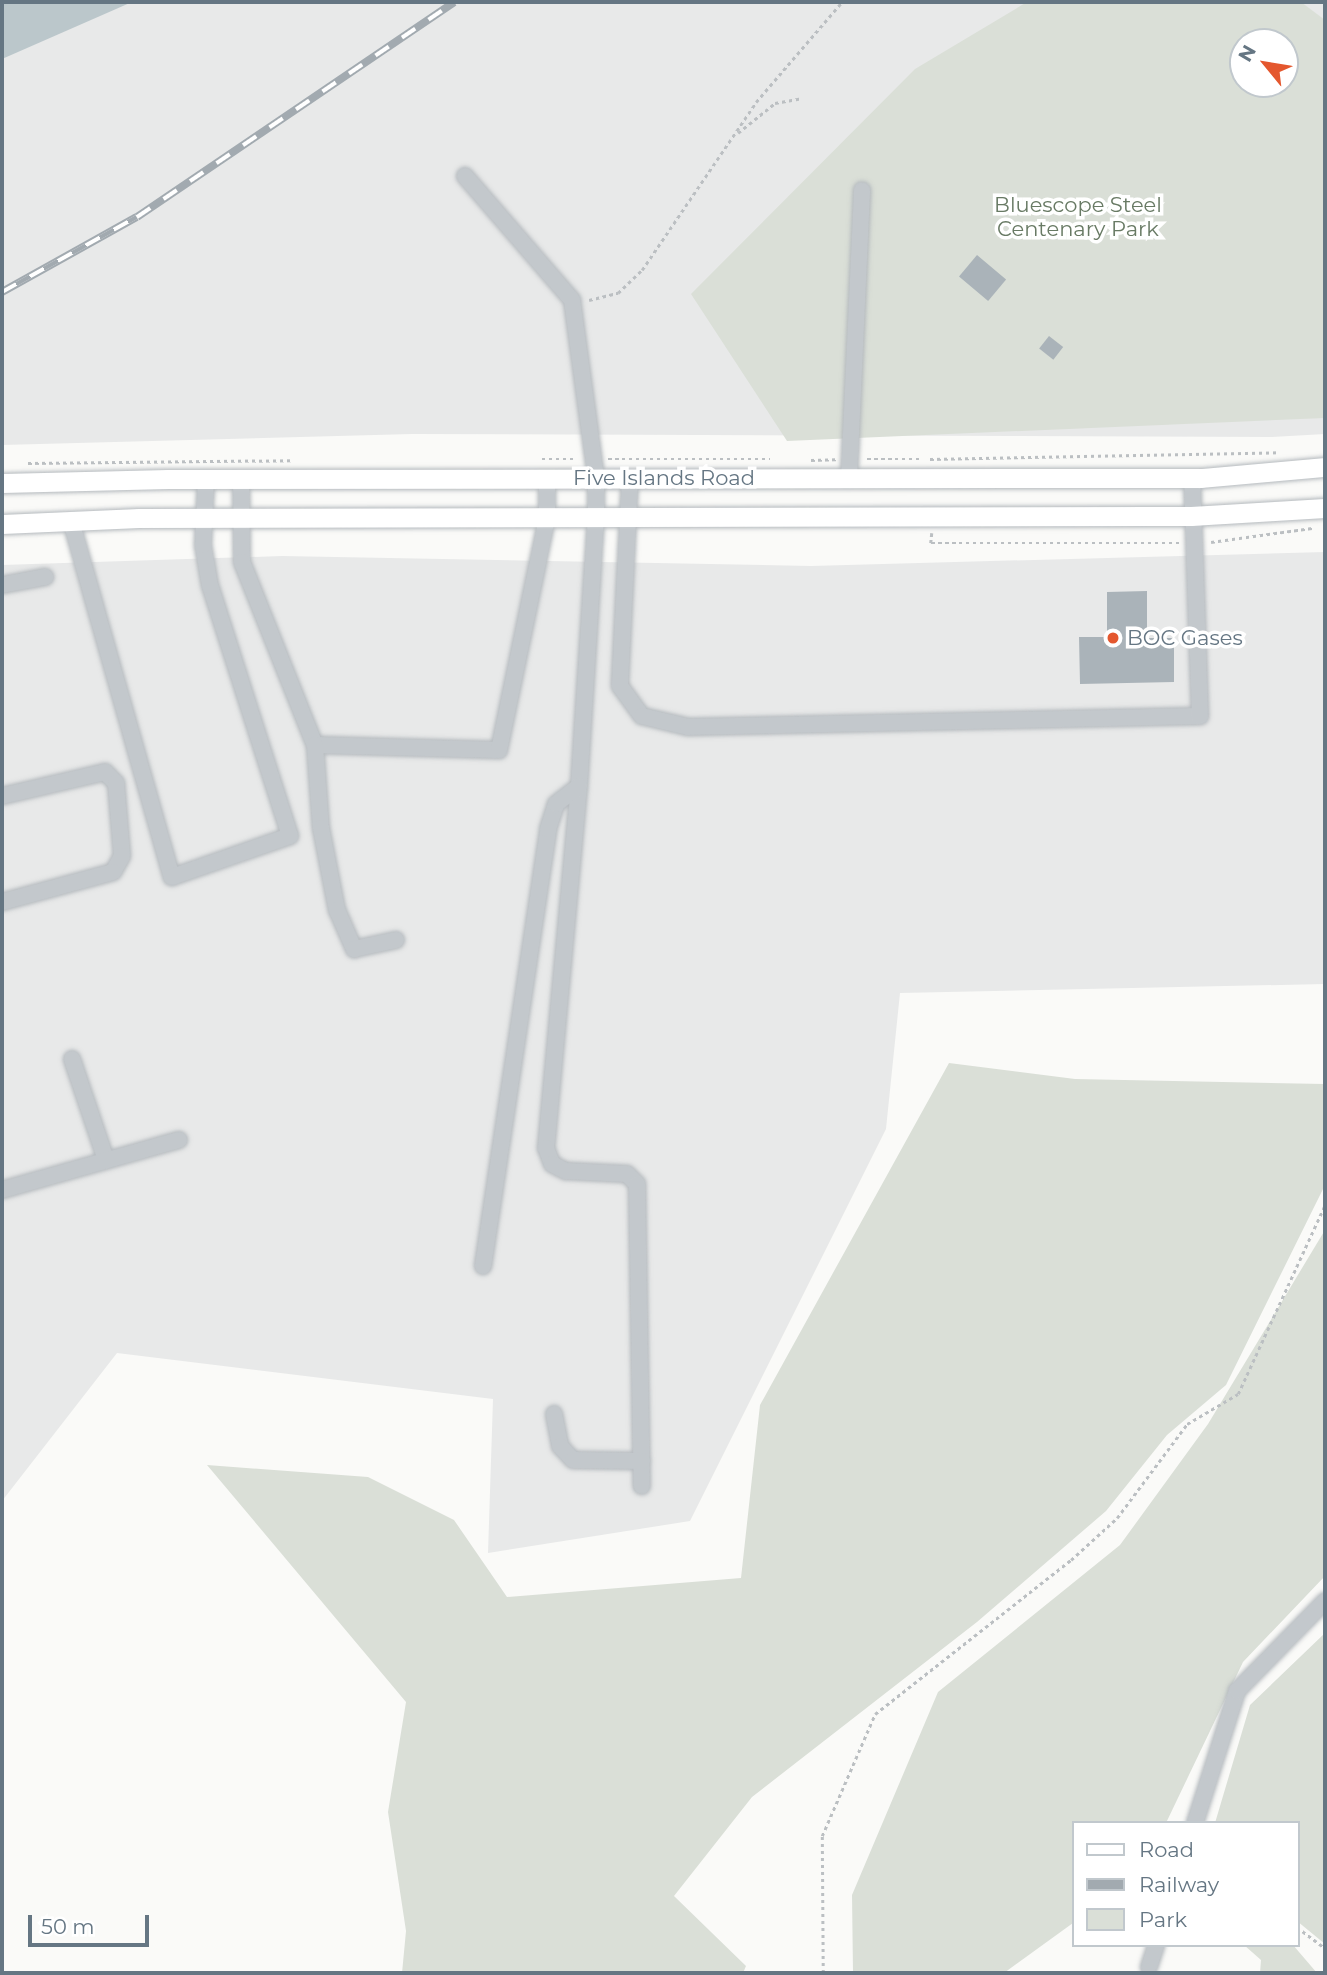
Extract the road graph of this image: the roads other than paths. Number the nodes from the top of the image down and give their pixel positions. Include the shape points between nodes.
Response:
1 (465, 176) dead end
2 (862, 190) dead end
3 (1325, 467) edge
4 (851, 468) junction
5 (595, 469) junction
6 (547, 478) junction
7 (630, 478) junction
8 (1192, 478) junction
9 (241, 479) junction
10 (206, 480) junction
11 (2, 483) edge
12 (1325, 508) edge
13 (596, 516) junction
14 (630, 516) junction
15 (1191, 516) junction
16 (240, 517) junction
17 (547, 517) junction
18 (204, 518) junction
19 (71, 521) junction
20 (2, 524) edge
21 (45, 577) dead end
22 (2, 585) edge
23 (315, 745) junction
24 (579, 786) junction
25 (2, 796) edge
26 (2, 902) edge
27 (396, 940) dead end
28 (72, 1059) dead end
29 (178, 1140) dead end
30 (106, 1160) junction
31 (2, 1190) edge
32 (483, 1266) dead end
33 (554, 1414) dead end
34 (642, 1461) junction
35 (642, 1486) dead end
36 (1325, 1601) edge
37 (1196, 1821) edge
38 (1155, 1947) edge
39 (1149, 1967) dead end

1 - 5 street via 572,300
2 - 4 street
3 - 8 main road, Five Islands Road
4 - 7 main road, Five Islands Road
4 - 8 main road, Five Islands Road
5 - 6 main road, Five Islands Road
5 - 7 main road, Five Islands Road
5 - 13 street
6 - 9 main road, Five Islands Road
6 - 17 street
7 - 14 street
8 - 15 street
9 - 10 main road, Five Islands Road
9 - 16 street
10 - 11 main road, Five Islands Road
10 - 18 street
12 - 15 main road, Five Islands Road
13 - 14 main road, Five Islands Road
13 - 17 main road, Five Islands Road
13 - 24 street
14 - 15 main road, Five Islands Road
14 - 15 street via 620,686 642,716 688,727 1200,716
16 - 17 main road, Five Islands Road
16 - 18 main road, Five Islands Road
16 - 23 street via 242,562
17 - 23 street via 499,750
18 - 19 main road, Five Islands Road
18 - 19 street via 210,586 290,836 172,877
19 - 20 main road, Five Islands Road
21 - 22 street
23 - 27 street via 321,828 337,910 354,949
24 - 32 street via 556,804 548,828
24 - 34 street via 546,1148 559,1168 627,1174 637,1184
25 - 26 street via 96,773 112,776 122,856 113,872
28 - 30 street
29 - 30 street
30 - 31 street
33 - 34 street via 560,1446 573,1460
34 - 35 street
36 - 37 street via 1237,1691
38 - 39 street

